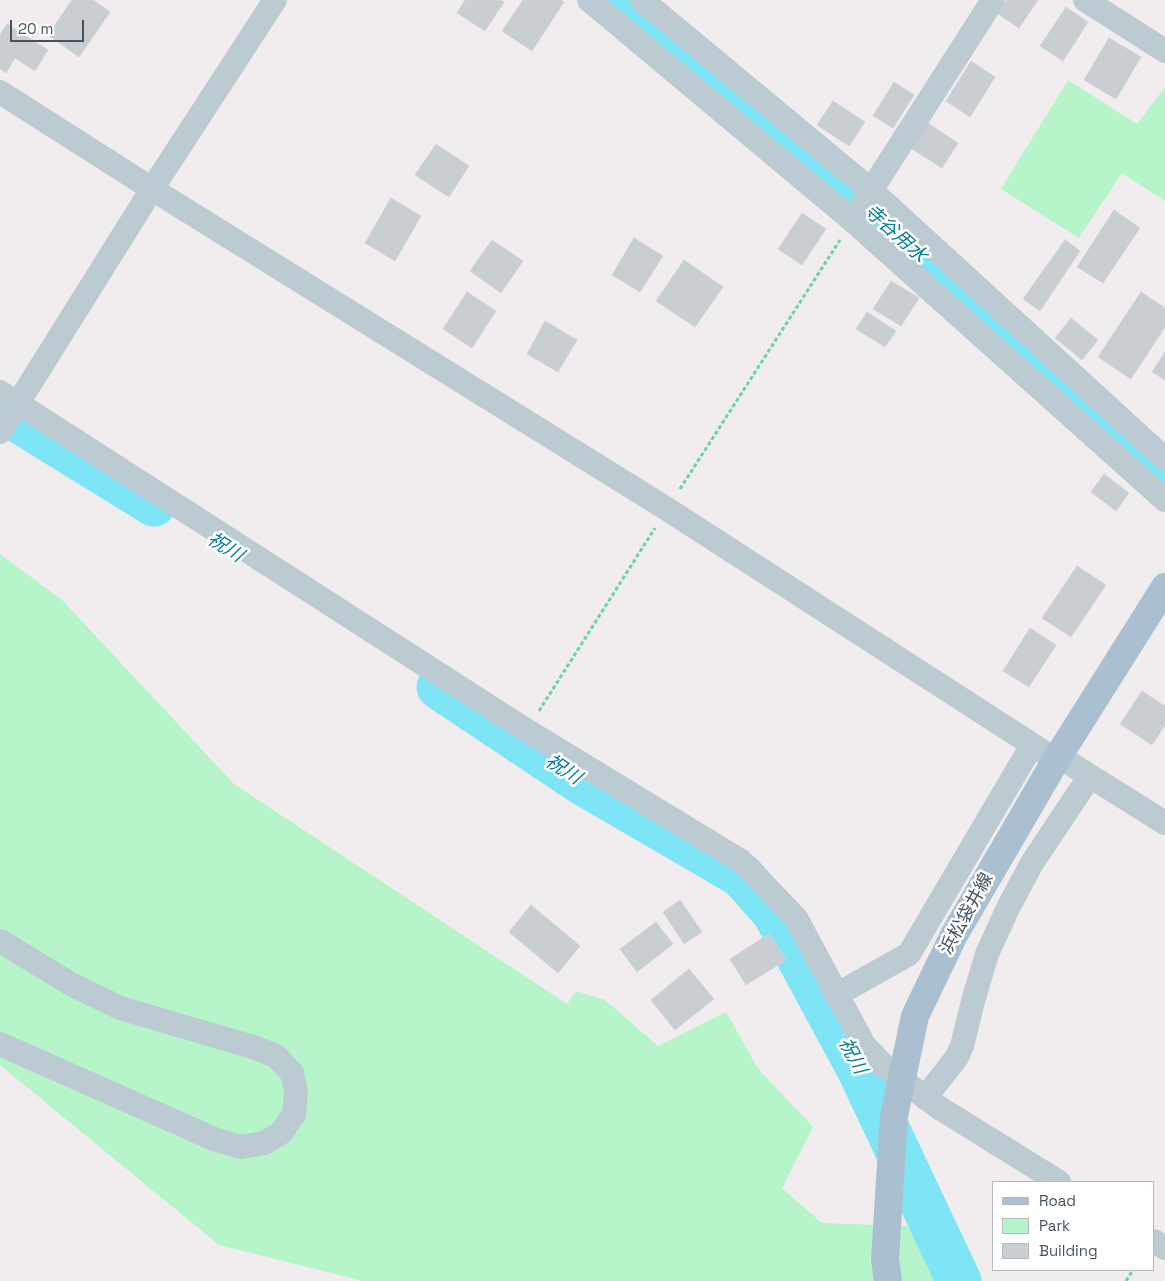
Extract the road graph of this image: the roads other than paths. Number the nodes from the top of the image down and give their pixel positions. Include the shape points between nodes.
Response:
1 (275, 0) edge
2 (589, 0) edge
3 (642, 0) edge
4 (993, 0) edge
5 (1085, 0) edge
6 (1165, 50) edge
7 (0, 92) edge
8 (152, 189) junction
9 (871, 191) junction
10 (853, 219) junction
11 (9, 398) edge
12 (0, 432) edge
13 (1165, 459) edge
14 (1165, 500) edge
15 (1165, 587) edge
16 (1032, 745) junction
17 (1057, 758) junction
18 (1090, 776) junction
19 (1165, 823) edge
20 (0, 941) edge
21 (836, 995) junction
22 (0, 1044) edge
23 (925, 1098) junction
24 (1057, 1181) edge
25 (888, 1281) edge

1 - 8 street
2 - 10 street
3 - 9 street
4 - 9 street
5 - 6 street
7 - 8 street
8 - 11 street
8 - 16 street via 667,509
9 - 10 street
9 - 13 street
10 - 14 street
11 - 12 street
11 - 21 street via 526,730 741,861 796,918
15 - 17 main road, 浜松袋井線
16 - 17 street
16 - 21 street via 908,954
17 - 18 street
17 - 25 main road, 浜松袋井線, bridge via 954,936 915,1016 894,1116 885,1259
18 - 19 street
18 - 23 street via 1032,863 1008,908 987,954 962,1046
20 - 22 street via 71,984 120,1008 276,1056 292,1073 296,1092 294,1114 281,1133 264,1143 240,1147 214,1140
21 - 23 street via 864,1045 885,1067
23 - 24 street

